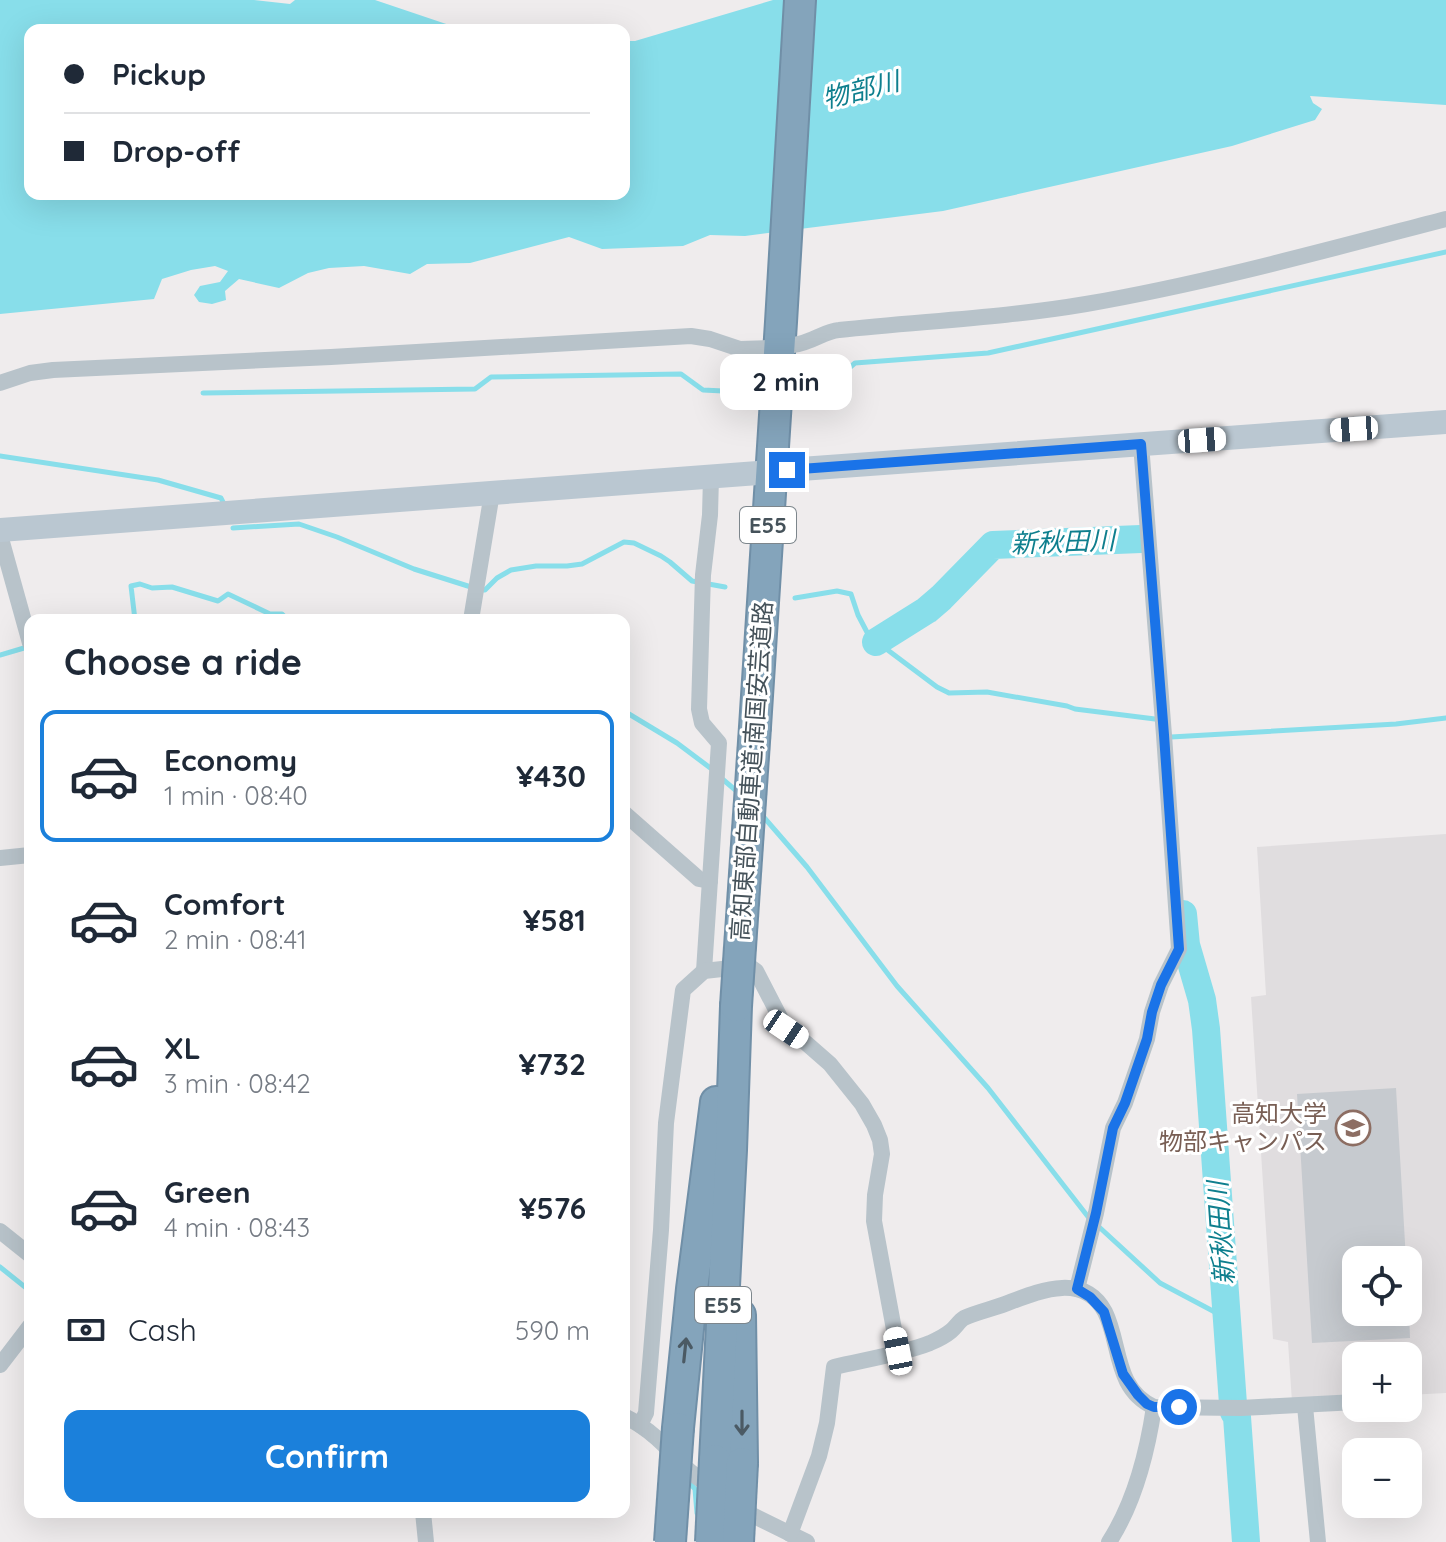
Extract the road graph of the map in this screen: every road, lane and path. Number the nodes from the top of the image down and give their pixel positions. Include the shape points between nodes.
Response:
1 (800, 0) edge
2 (1446, 219) edge
3 (781, 339) junction
4 (0, 383) edge
5 (1446, 422) edge
6 (1141, 444) junction
7 (787, 470) dead end
8 (758, 473) dead end
9 (711, 477) junction
10 (492, 493) junction
11 (0, 533) edge
12 (472, 614) edge
13 (24, 621) edge
14 (630, 818) edge
15 (24, 856) edge
16 (0, 858) edge
17 (710, 881) junction
18 (704, 971) junction
19 (736, 1006) junction
20 (0, 1231) edge
21 (24, 1250) edge
22 (1077, 1289) junction
23 (24, 1334) edge
24 (898, 1351) junction
25 (0, 1365) edge
26 (1342, 1403) edge
27 (1305, 1406) junction
28 (1154, 1407) junction
29 (630, 1419) edge
30 (640, 1425) junction
31 (670, 1435) junction
32 (729, 1461) junction
33 (752, 1515) junction
34 (424, 1518) edge
35 (790, 1534) junction
36 (426, 1542) edge
37 (656, 1542) edge
38 (670, 1542) edge
39 (711, 1542) edge
40 (738, 1542) edge
41 (751, 1542) edge
42 (807, 1542) edge
43 (1109, 1542) edge
44 (1318, 1542) edge

1 - 3 highway, 高知東部自動車道;南国安芸道路 / E55
2 - 3 street via 1086,304 834,330 807,344
3 - 4 street via 740,349 691,336 53,370
3 - 19 highway, 高知東部自動車道;南国安芸道路 / E55, bridge
5 - 6 street
6 - 7 street
6 - 22 street via 1179,949 1161,985 1113,1128
8 - 9 street
9 - 10 street
9 - 17 street via 699,709 702,723 719,743
10 - 11 street
10 - 12 street
11 - 13 street
14 - 17 street via 699,879
15 - 16 street
17 - 18 street
18 - 24 street via 749,966 756,971 786,1029 830,1064 874,1125 882,1154 874,1221
18 - 30 street via 683,990 666,1123 646,1413
31 -> 19 highway via 716,1100
19 - 32 highway, 高知東部自動車道;南国安芸道路 / E55 via 731,1150 742,1346
20 - 21 street
22 - 24 street via 1045,1289 962,1319 933,1341
22 - 28 street via 1104,1312 1123,1374
23 - 25 street
24 - 35 street via 834,1367 819,1456
26 - 27 street
27 - 28 street
27 - 44 street
28 - 43 street via 1133,1493
29 - 30 street
30 - 31 street
31 - 33 street via 686,1467
31 - 37 street
31 - 38 highway, bridge
32 - 39 highway, bridge
32 - 40 highway, bridge
33 - 35 street
33 - 41 street
34 - 36 street
35 - 42 street

